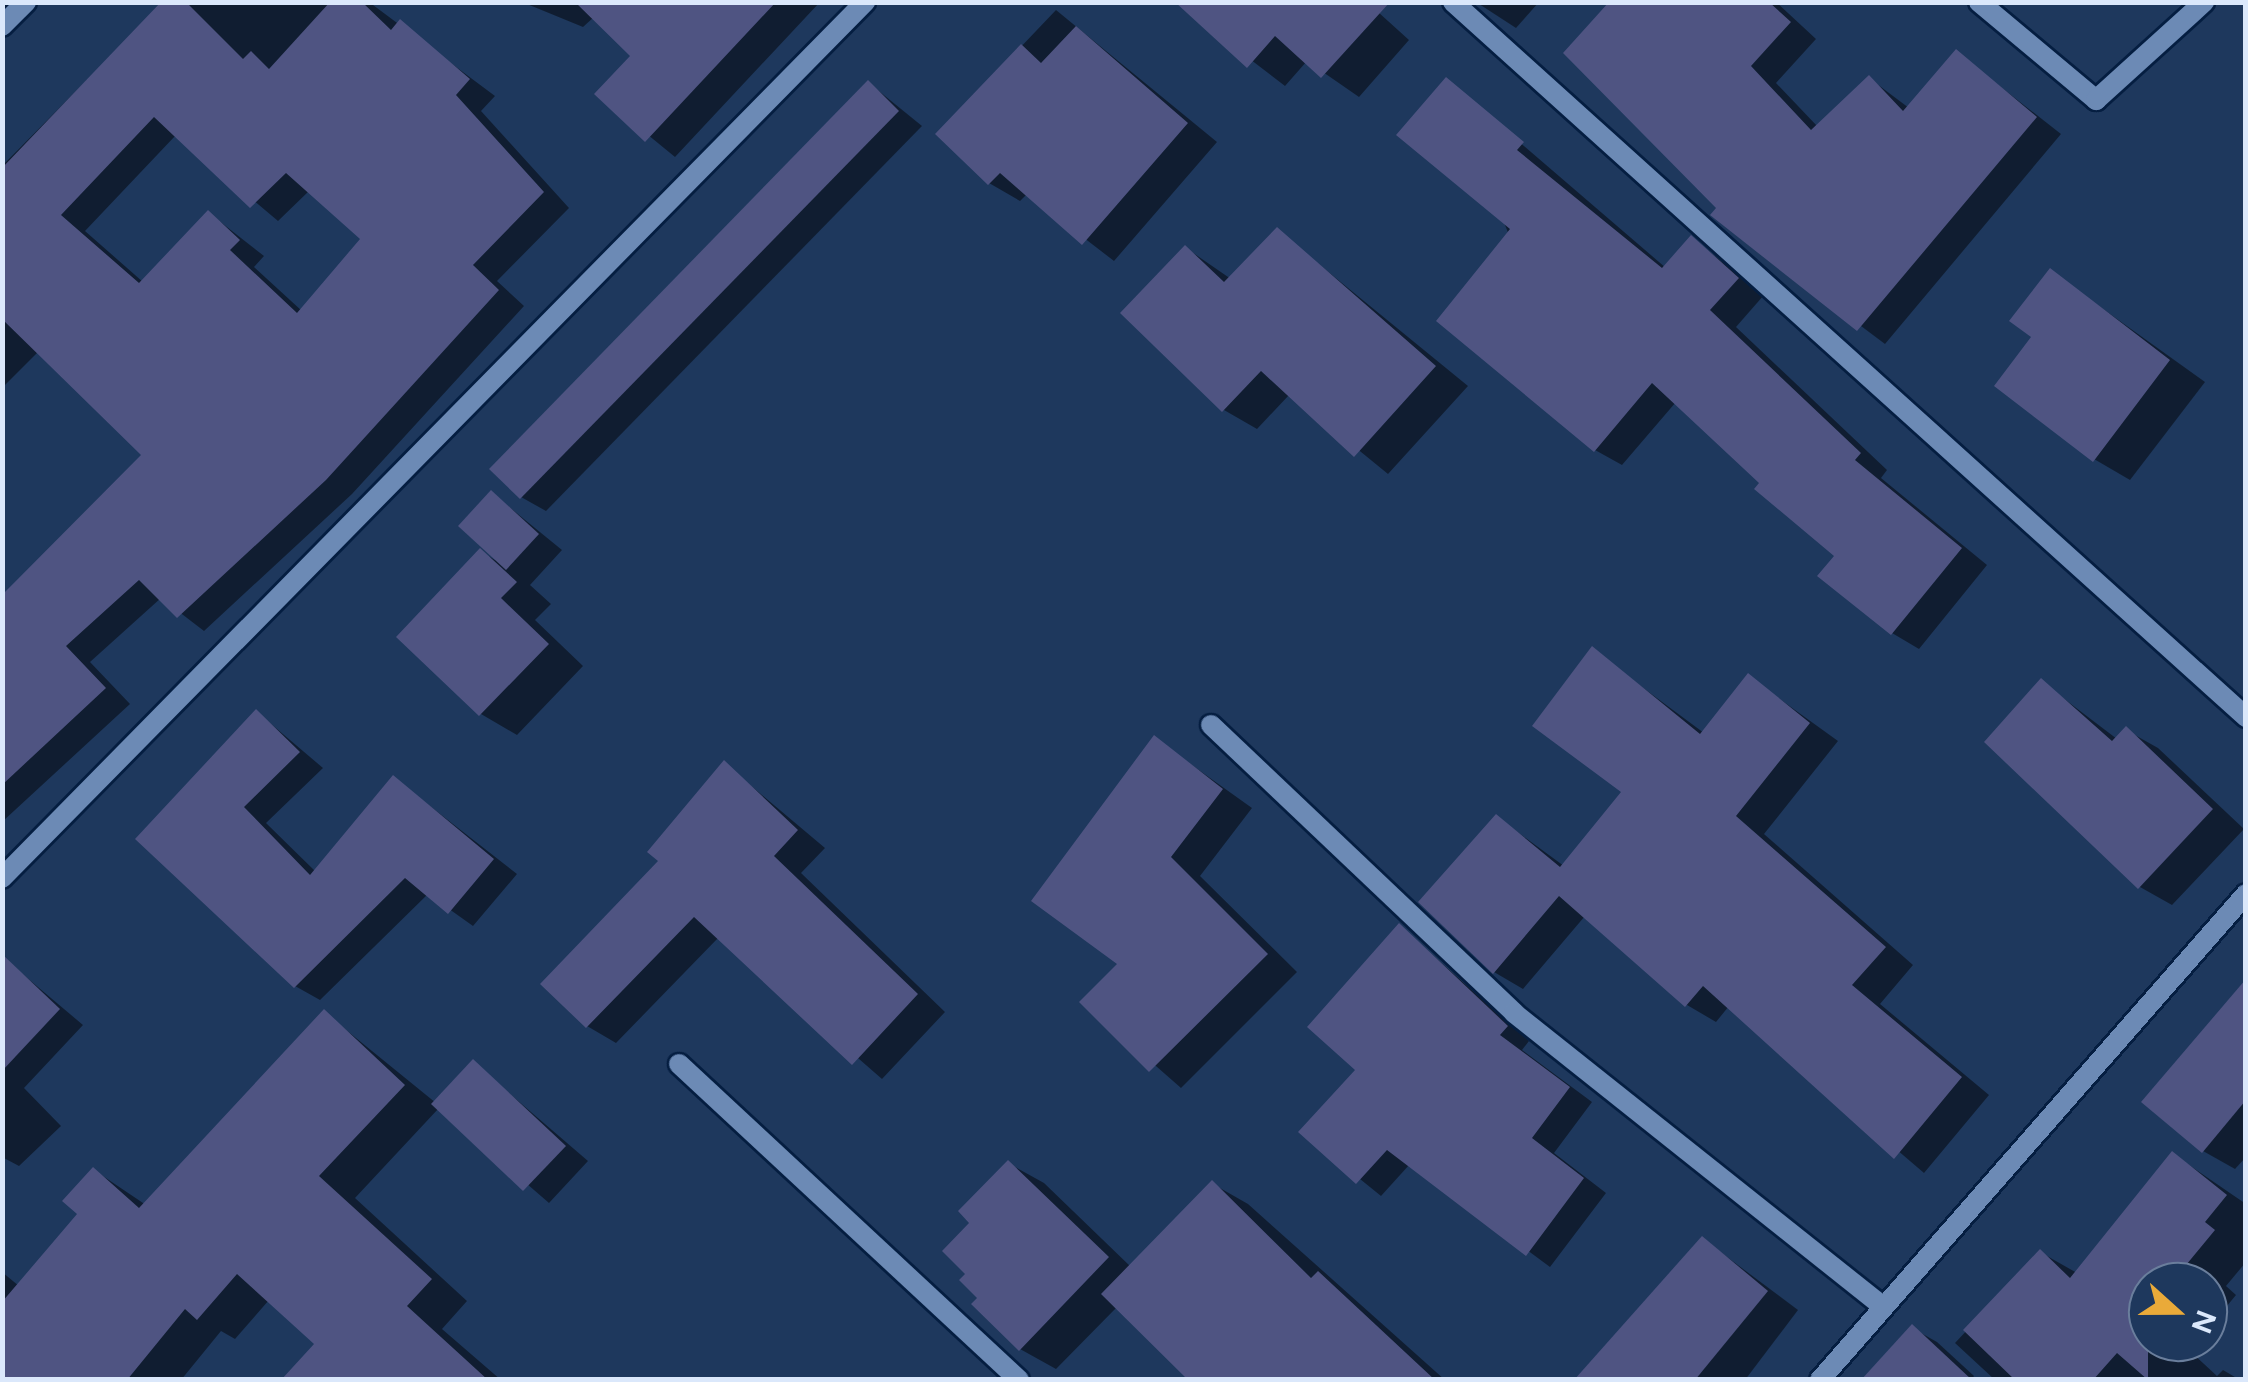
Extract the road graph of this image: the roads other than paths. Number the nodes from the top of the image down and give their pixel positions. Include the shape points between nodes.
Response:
1 (26, 2) edge
2 (865, 2) edge
3 (1453, 2) edge
4 (1978, 2) edge
5 (2204, 2) edge
6 (2, 26) edge
7 (2246, 717) edge
8 (1211, 725) dead end
9 (2, 878) edge
10 (2246, 894) edge
11 (679, 1064) dead end
12 (1880, 1304) junction
13 (1019, 1380) edge
14 (1820, 1380) edge

1 - 6 street
2 - 9 street
3 - 7 street
4 - 5 street via 2096,100
8 - 12 street via 1514,1013
10 - 12 street
11 - 13 street
12 - 14 street

